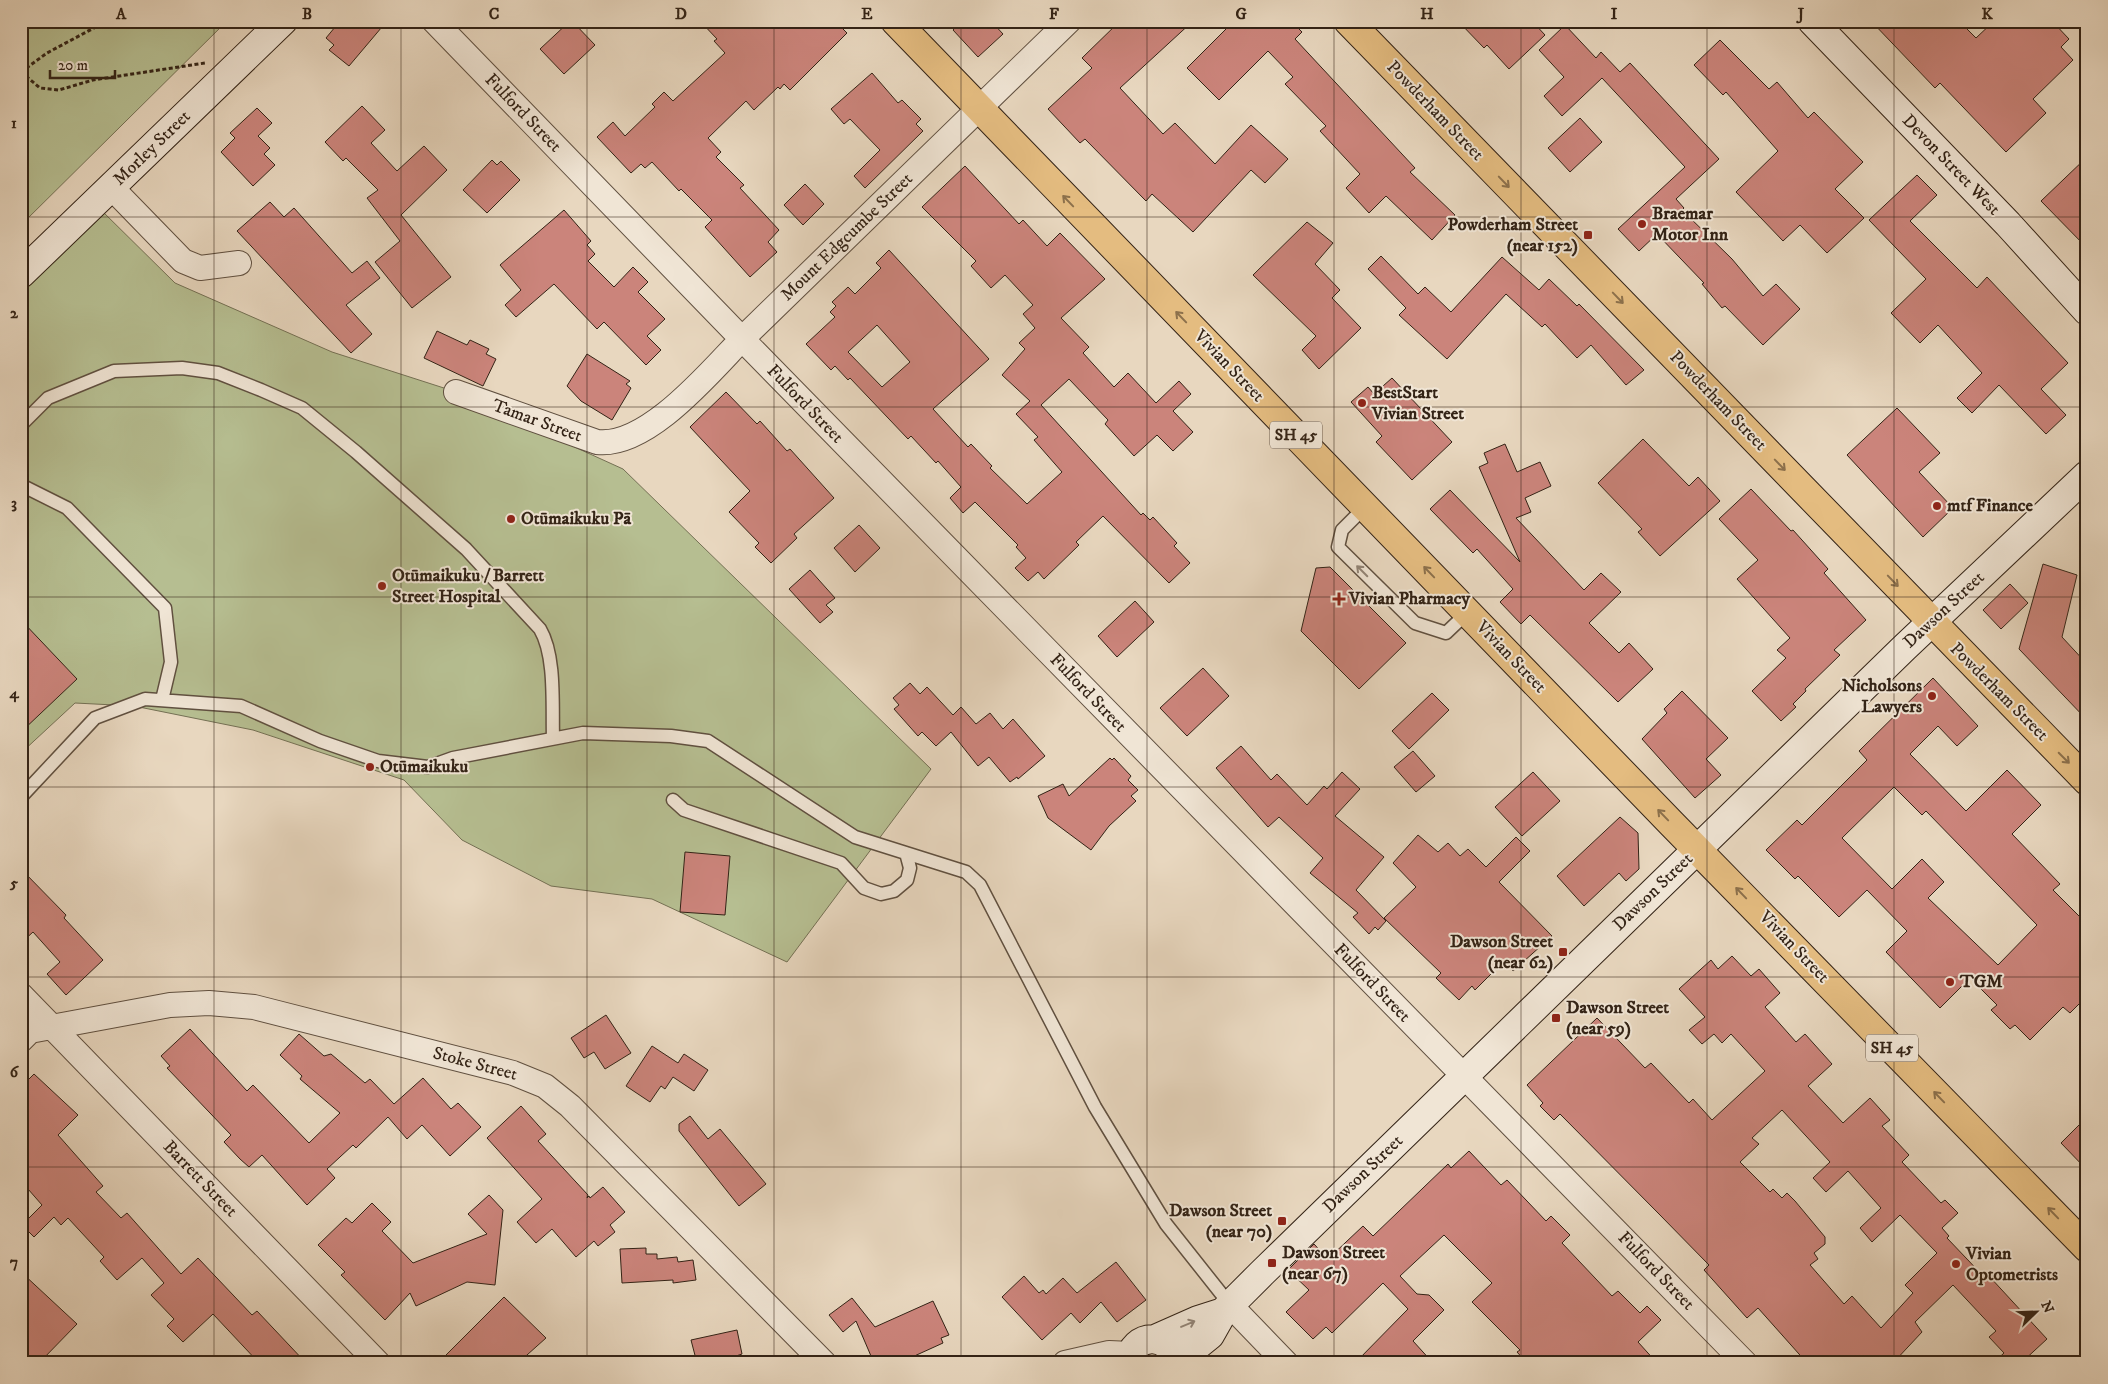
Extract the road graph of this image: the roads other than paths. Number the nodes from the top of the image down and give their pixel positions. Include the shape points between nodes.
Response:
1 (283, 21) edge
2 (434, 21) edge
3 (895, 21) edge
4 (1069, 21) edge
5 (1348, 21) edge
6 (1812, 21) edge
7 (979, 109) junction
8 (111, 187) junction
9 (239, 263) dead end
10 (21, 274) edge
11 (2087, 311) edge
12 (742, 339) junction
13 (456, 392) dead end
14 (21, 425) edge
15 (618, 442) joint
16 (2087, 475) edge
17 (21, 485) edge
18 (1366, 506) junction
19 (1468, 612) junction
20 (1932, 623) junction
21 (162, 700) junction
22 (553, 738) junction
23 (2087, 780) edge
24 (21, 797) edge
25 (672, 800) dead end
26 (1697, 850) junction
27 (906, 853) junction
28 (21, 995) edge
29 (53, 1027) junction
30 (21, 1040) edge
31 (1464, 1077) junction
32 (2087, 1248) edge
33 (1227, 1309) junction
34 (1155, 1339) junction
35 (1130, 1358) edge
36 (378, 1363) edge
37 (824, 1363) edge
38 (1065, 1363) edge
39 (1177, 1363) edge
40 (1181, 1363) edge
41 (1286, 1363) edge
42 (1745, 1363) edge

1 - 8 street, Morley Street
2 - 12 street, Fulford Street
3 - 7 main road, Vivian Street / SH 45
4 - 7 street, Mount Edgcumbe Street
5 -> 20 main road, Powderham Street
6 - 11 street, Devon Street West via 2008,224
7 - 12 street, Mount Edgcumbe Street
18 -> 7 main road, Vivian Street / SH 45
8 - 9 street via 183,261 200,268
8 - 10 street, Morley Street
12 - 15 street, Mount Edgcumbe Street via 706,377 653,424
12 - 31 street, Fulford Street
13 - 15 street, Tamar Street via 597,442
14 - 22 lane via 48,398 114,371 182,368 218,373 302,408 466,549 540,629 546,639 549,658
16 - 20 street, Dawson Street
17 - 21 lane via 66,508 165,608 171,662
19 -> 18 main road, Vivian Street / SH 45
19 -> 18 lane via 1446,633 1415,622 1338,547 1342,530
26 -> 19 main road, Vivian Street / SH 45
20 -> 23 main road, Powderham Street
20 - 26 street, Dawson Street
21 - 22 lane via 241,706 320,742 378,761 428,768 453,758
21 - 24 lane via 145,699 95,718
22 - 27 lane via 583,733 671,736 708,741 855,838
25 - 27 lane via 684,810 841,863 864,888 882,894 894,891 907,880 910,868
26 - 31 street, Dawson Street
32 -> 26 main road, Vivian Street / SH 45
27 - 33 lane via 966,872 980,885 1095,1107 1166,1224
28 - 29 street, Barrett Street
29 - 30 street, Stoke Street via 30,1031
29 - 36 street, Barrett Street
29 - 37 street, Stoke Street via 170,1005 209,1003 254,1007 513,1072 545,1086 570,1106
31 - 33 street, Dawson Street
31 - 42 street, Fulford Street
34 -> 33 street, Dawson Street
33 - 40 street, Dawson Street via 1210,1335
33 - 41 street
34 - 35 street, Dawson Street via 1141,1342
34 - 39 street via 1173,1350
35 - 38 street via 1109,1353

